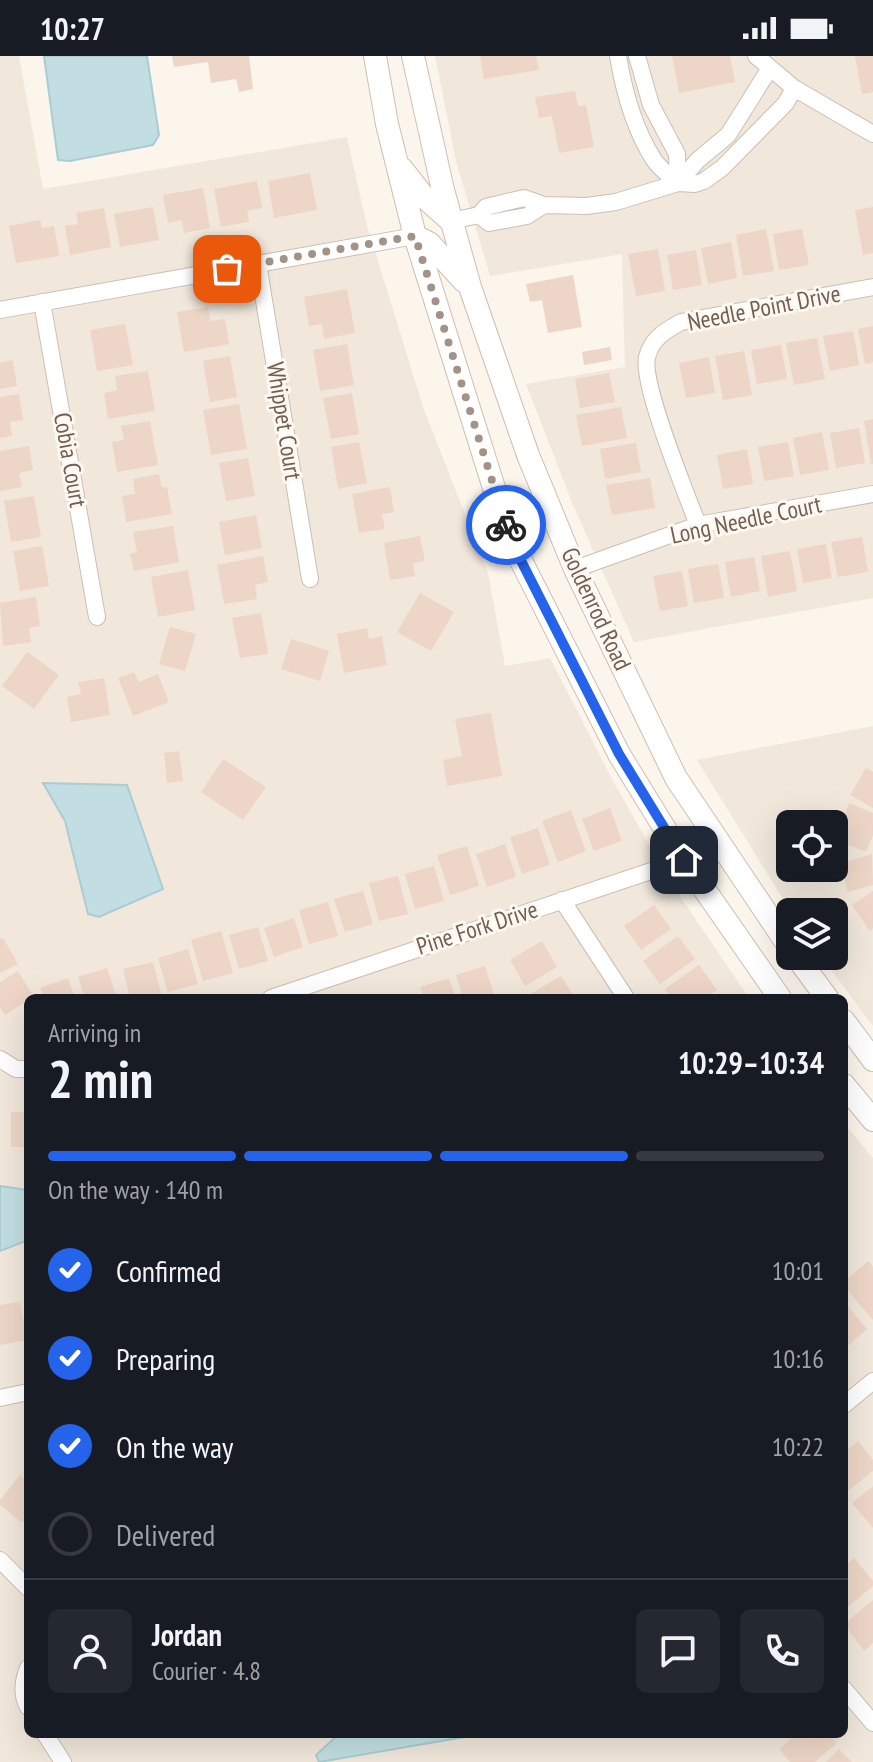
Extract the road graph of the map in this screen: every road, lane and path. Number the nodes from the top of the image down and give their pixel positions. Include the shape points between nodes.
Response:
1 (375, 56) edge
2 (413, 56) edge
3 (618, 56) edge
4 (637, 56) edge
5 (756, 56) edge
6 (770, 68) junction
7 (794, 88) junction
8 (657, 115) junction
9 (637, 124) junction
10 (873, 134) edge
11 (396, 161) junction
12 (678, 183) junction
13 (451, 221) junction
14 (415, 236) junction
15 (258, 264) junction
16 (470, 287) junction
17 (873, 287) edge
18 (42, 302) junction
19 (0, 310) edge
20 (873, 494) edge
21 (698, 525) junction
22 (575, 569) junction
23 (310, 579) dead end
24 (97, 617) dead end
25 (684, 860) junction
26 (562, 900) junction
27 (776, 927) edge
28 (806, 970) edge
29 (283, 994) edge
30 (623, 994) edge
31 (777, 994) edge
32 (824, 994) edge
33 (848, 1026) edge
34 (872, 1058) edge
35 (0, 1059) edge
36 (24, 1069) edge
37 (848, 1090) edge
38 (873, 1120) edge
39 (871, 1386) edge
40 (24, 1393) edge
41 (0, 1398) edge
42 (848, 1402) edge
43 (0, 1560) edge
44 (24, 1584) edge
45 (24, 1678) edge
46 (848, 1694) edge
47 (24, 1700) edge
48 (873, 1723) edge
49 (48, 1738) edge
50 (63, 1762) edge

1 - 11 main road, Goldenrod Road
2 - 13 main road, Goldenrod Road
3 - 9 street
4 - 8 street
5 - 6 street
6 - 7 street
6 - 12 street via 728,135
7 - 10 street
7 - 12 street via 786,103 722,168 695,184
8 - 9 street
8 - 12 street via 677,154
9 - 12 street via 656,163
11 - 13 main road
11 - 14 main road, Goldenrod Road
12 - 13 street via 586,206 544,205 524,198
13 - 16 main road, Goldenrod Road
14 - 15 street
14 - 16 main road via 429,243
14 - 25 main road, Goldenrod Road via 510,539 619,754
15 - 18 street
15 - 23 street, Whippet Court
16 - 22 main road, Goldenrod Road
17 - 21 street, Needle Point Drive via 681,322 658,335 647,358 651,395
18 - 19 street
18 - 24 street, Cobia Court
20 - 21 street, Long Needle Court
21 - 22 street, Long Needle Court
22 - 27 main road, Goldenrod Road via 676,778
25 - 26 street, Pine Fork Drive
25 - 31 main road, Goldenrod Road
26 - 29 street, Pine Fork Drive
26 - 30 street
28 - 32 main road
33 - 34 main road
35 - 36 street
37 - 38 main road
39 - 42 street
40 - 41 street
43 - 44 street
45 - 47 street
46 - 48 street
49 - 50 street

